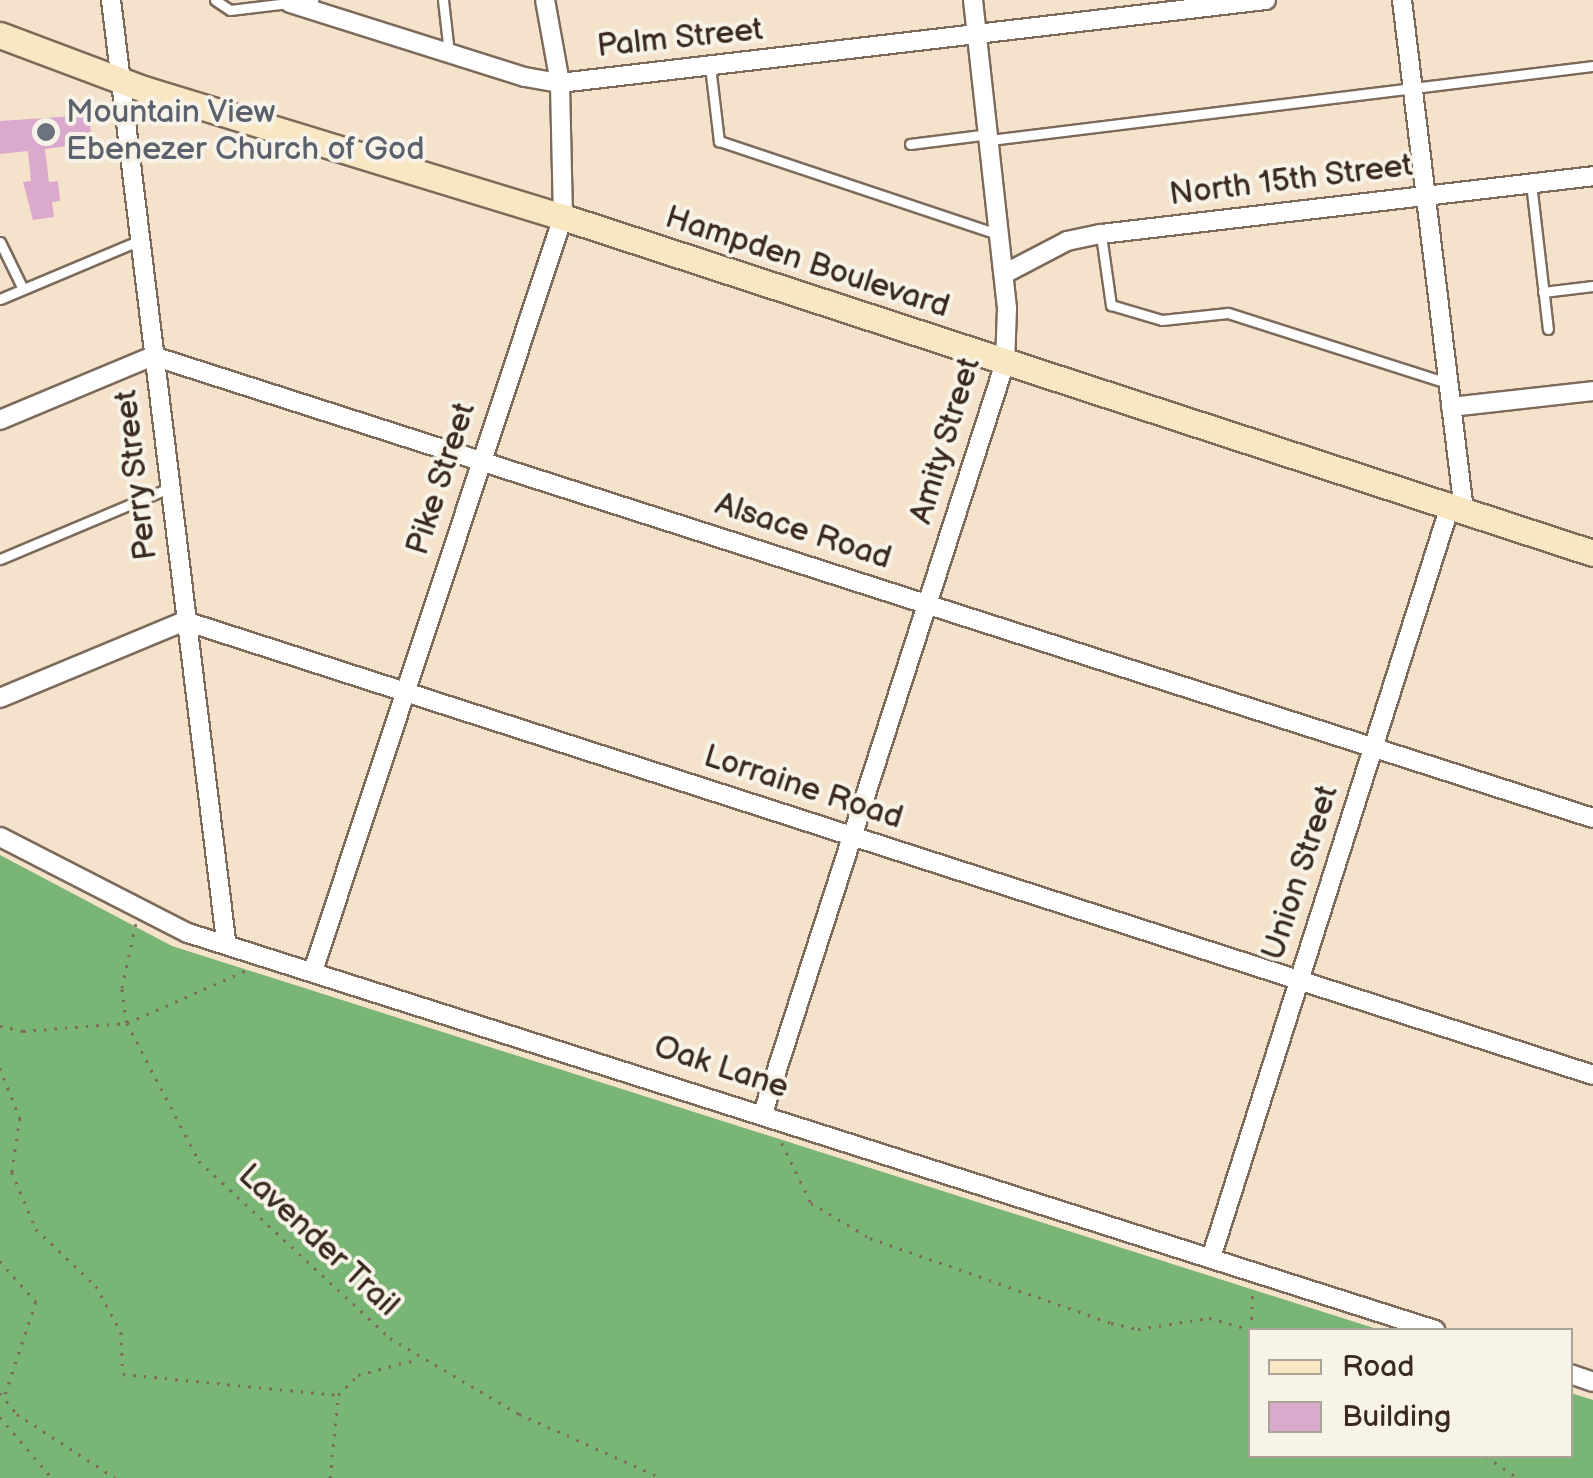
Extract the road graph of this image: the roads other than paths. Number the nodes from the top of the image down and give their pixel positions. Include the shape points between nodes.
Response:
1 (111, 0) edge
2 (215, 0) edge
3 (313, 0) edge
4 (443, 0) edge
5 (545, 0) edge
6 (973, 0) edge
7 (1266, 0) edge
8 (1402, 0) edge
9 (290, 3) junction
10 (977, 34) junction
11 (0, 35) edge
12 (449, 53) junction
13 (710, 66) junction
14 (1593, 66) edge
15 (120, 80) junction
16 (560, 82) junction
17 (1413, 90) junction
18 (989, 137) junction
19 (910, 144) dead end
20 (1593, 176) edge
21 (1530, 183) junction
22 (1426, 196) junction
23 (564, 217) junction
24 (1100, 234) junction
25 (1000, 235) junction
26 (138, 241) junction
27 (0, 242) edge
28 (1004, 274) junction
29 (1593, 286) edge
30 (24, 289) junction
31 (1544, 292) junction
32 (0, 298) edge
33 (1548, 328) dead end
34 (153, 356) junction
35 (1005, 364) junction
36 (1448, 382) junction
37 (1593, 391) edge
38 (1452, 407) junction
39 (0, 420) edge
40 (479, 459) junction
41 (169, 488) junction
42 (1457, 509) junction
43 (1593, 553) edge
44 (0, 559) edge
45 (926, 603) junction
46 (185, 621) junction
47 (405, 692) junction
48 (0, 698) edge
49 (1373, 747) junction
50 (1593, 818) edge
51 (852, 835) junction
52 (0, 838) edge
53 (226, 942) junction
54 (314, 968) junction
55 (1298, 980) junction
56 (1593, 1075) edge
57 (769, 1115) junction
58 (1211, 1258) junction
59 (1429, 1328) edge

1 - 15 street, Perry Street
2 - 9 lane via 230,10
3 - 9 lane
4 - 12 lane
5 - 16 street, Pike Street
6 - 10 street, Amity Street
7 - 10 street, Palm Street
8 - 17 street, Union Street
9 - 12 street, Palm Street
10 - 13 street, Palm Street
10 - 18 street, Amity Street
11 - 15 main road, Hampden Boulevard
12 - 16 street, Palm Street
13 - 16 street, Palm Street
13 - 25 lane via 719,141
14 - 17 lane
15 - 23 main road, Hampden Boulevard
15 - 26 street, Perry Street
16 - 23 street, Pike Street
17 - 18 lane
17 - 22 street, Union Street
18 - 19 lane
18 - 25 street, Amity Street
20 - 21 street, North 15th Street
21 - 22 street, North 15th Street
21 - 31 lane
22 - 24 street, North 15th Street
22 - 36 street, Union Street
23 - 35 main road, Hampden Boulevard
23 - 40 street, Pike Street
24 - 28 street, North 15th Street via 1067,241
24 - 36 lane via 1110,305 1162,320 1228,313
25 - 28 street, Amity Street
26 - 30 lane
26 - 34 street, Perry Street
27 - 30 lane
28 - 35 street, Amity Street
29 - 31 lane
30 - 32 lane
31 - 33 lane
34 - 39 street
34 - 40 street, Alsace Road
34 - 41 street, Perry Street
35 - 42 main road, Hampden Boulevard
35 - 45 street, Amity Street
36 - 38 street, Union Street
37 - 38 street
38 - 42 street, Union Street
40 - 45 street, Alsace Road
40 - 47 street, Pike Street
41 - 44 lane
41 - 46 street, Perry Street
42 - 43 main road, Hampden Boulevard
42 - 49 street, Union Street
45 - 49 street, Alsace Road
45 - 51 street, Amity Street
46 - 47 street, Lorraine Road
46 - 48 street
46 - 53 street, Perry Street
47 - 51 street, Lorraine Road
47 - 54 street, Pike Street
49 - 50 street, Alsace Road
49 - 55 street, Union Street
51 - 55 street, Lorraine Road
51 - 57 street, Amity Street
52 - 53 street, Oak Lane via 140,911
53 - 54 street, Oak Lane
54 - 57 street, Oak Lane
55 - 56 street, Lorraine Road
55 - 58 street, Union Street
57 - 58 street, Oak Lane
58 - 59 street, Oak Lane

